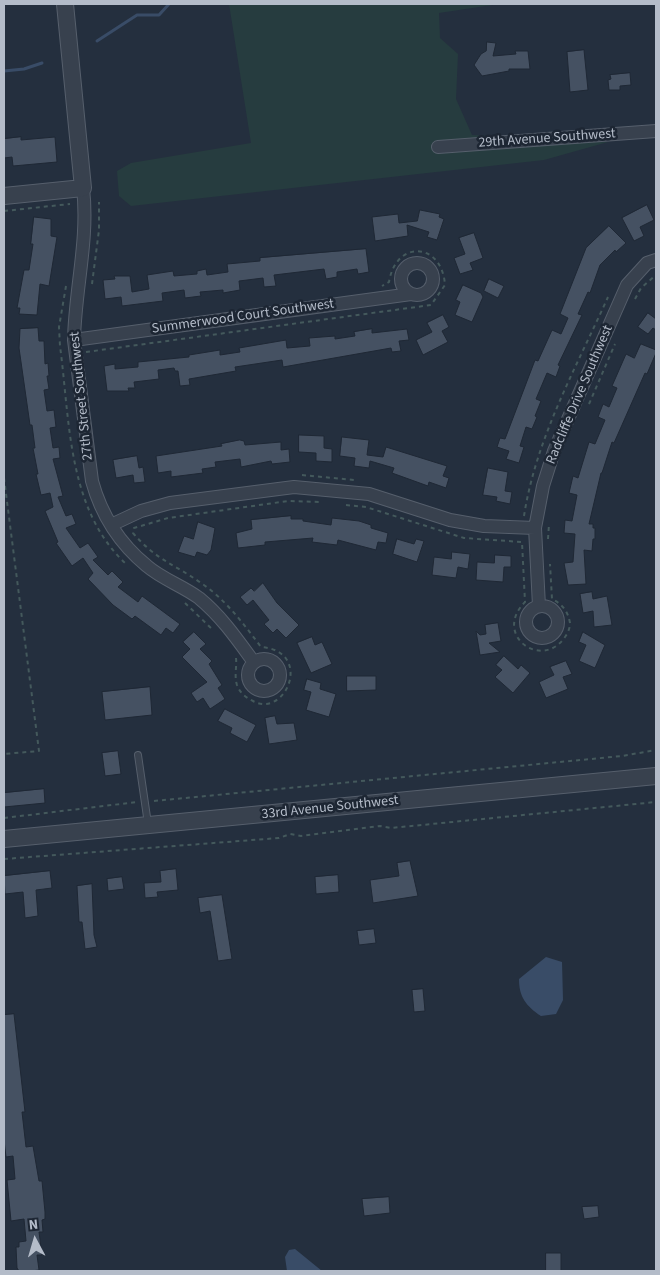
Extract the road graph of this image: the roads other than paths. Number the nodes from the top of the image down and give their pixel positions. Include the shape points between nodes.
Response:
1 (64, 4) edge
2 (656, 131) edge
3 (438, 147) dead end
4 (83, 188) junction
5 (4, 196) edge
6 (656, 260) edge
7 (411, 294) dead end
8 (74, 340) junction
9 (111, 525) junction
10 (535, 528) junction
11 (539, 606) dead end
12 (253, 662) dead end
13 (138, 755) dead end
14 (656, 776) edge
15 (148, 825) junction
16 (4, 839) edge

1 - 4 street, 27th Street Southwest
2 - 3 street, 29th Avenue Southwest
4 - 5 street
4 - 8 street, 27th Street Southwest via 86,225
6 - 10 street, Radcliffe Drive Southwest via 647,263 627,285 554,451
7 - 8 street, Summerwood Court Southwest
8 - 9 street, 27th Street Southwest via 92,481 98,502
9 - 10 street via 141,510 170,503 294,487 369,494 450,520 484,526
9 - 12 street, 27th Street Southwest via 126,546 147,566 198,598 223,621
10 - 11 street, Radcliffe Drive Southwest
13 - 15 lane
14 - 15 street, 33rd Avenue Southwest
15 - 16 street, 33rd Avenue Southwest

